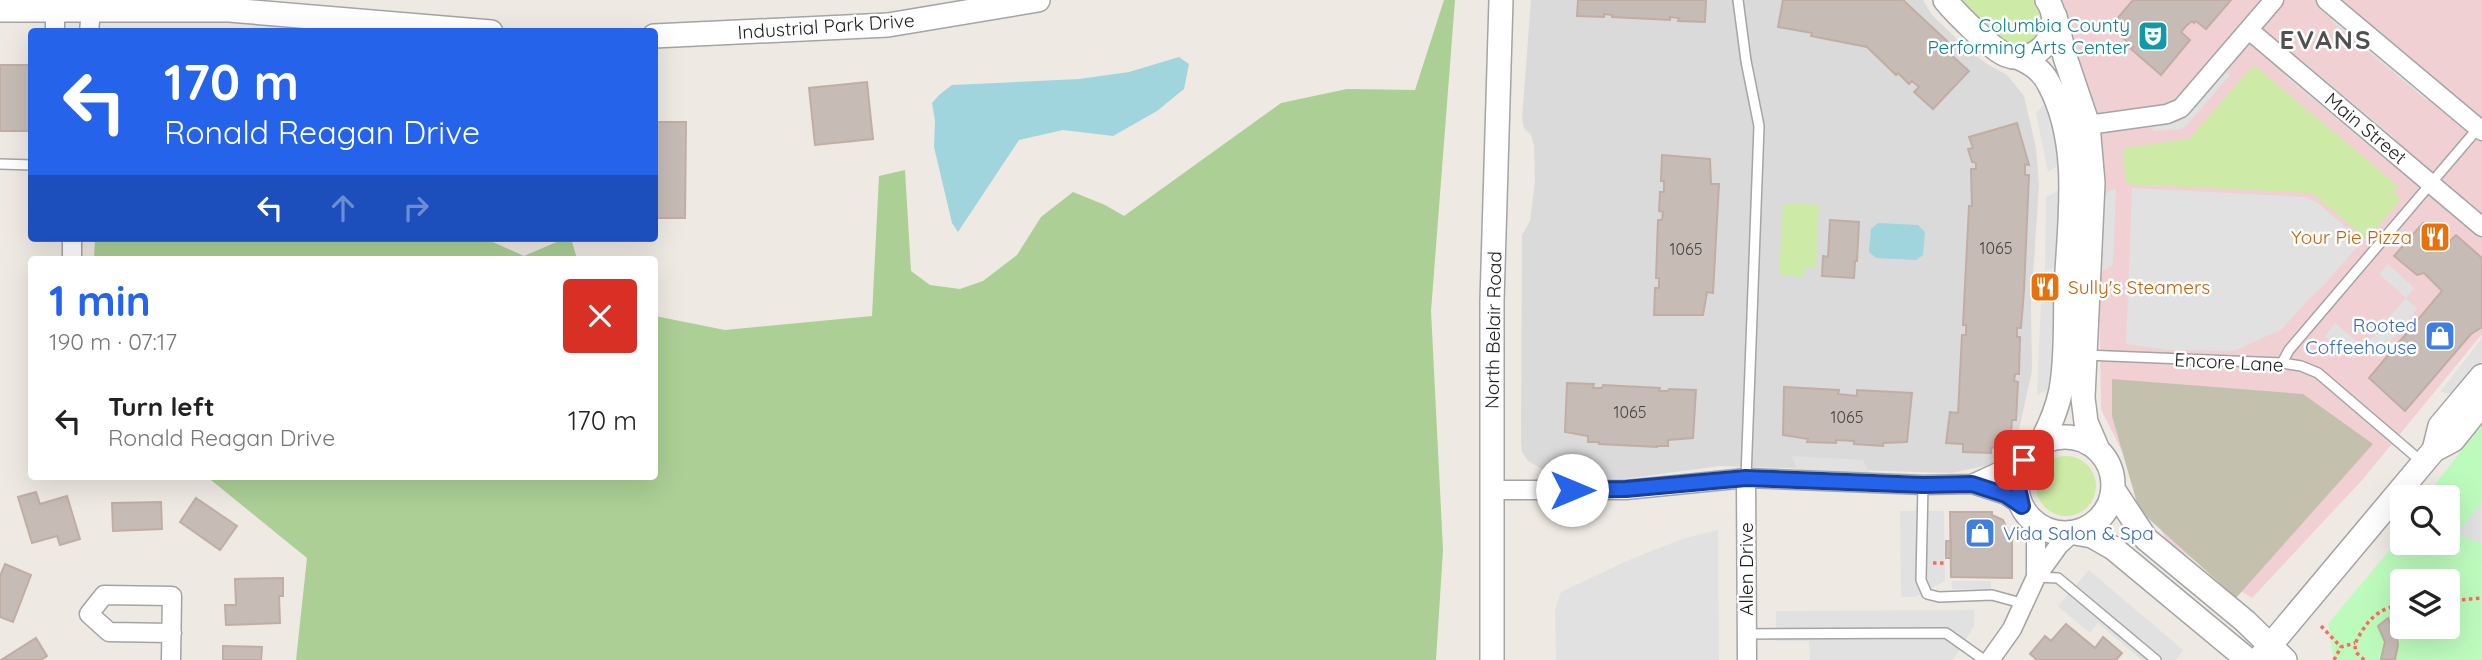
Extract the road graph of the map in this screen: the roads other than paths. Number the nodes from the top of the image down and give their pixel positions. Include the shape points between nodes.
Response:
1 (1038, 0) edge
2 (1501, 0) edge
3 (1738, 0) edge
4 (1945, 0) edge
5 (2274, 0) edge
6 (2326, 0) edge
7 (229, 5) edge
8 (2051, 8) edge
9 (0, 10) edge
10 (50, 13) edge
11 (90, 21) edge
12 (327, 25) edge
13 (397, 28) edge
14 (2249, 30) junction
15 (658, 36) edge
16 (2017, 57) junction
17 (2088, 125) junction
18 (2481, 127) edge
19 (0, 164) edge
20 (28, 165) edge
21 (2430, 183) junction
22 (2482, 227) edge
23 (2085, 355) junction
24 (2282, 363) junction
25 (2482, 376) edge
26 (2482, 404) edge
27 (2098, 450) junction
28 (2032, 452) junction
29 (2429, 457) junction
30 (1746, 478) junction
31 (1972, 484) junction
32 (1923, 485) junction
33 (2113, 489) junction
34 (1491, 490) junction
35 (2027, 513) junction
36 (2073, 533) junction
37 (2036, 577) junction
38 (2025, 604) junction
39 (172, 633) dead end
40 (1746, 634) junction
41 (2271, 655) edge
42 (171, 660) edge
43 (1492, 660) edge
44 (1747, 660) edge
45 (1984, 660) edge
46 (1990, 660) edge
47 (2156, 660) edge
48 (2248, 660) edge

1 - 15 street, Industrial Park Drive via 888,25
2 - 34 street, North Belair Road
3 - 30 lane via 1759,126
4 - 16 street via 1996,49
5 - 14 street
6 - 18 street
7 - 11 street
7 - 12 street
8 - 16 street via 2055,26 2044,47 2028,57
8 - 17 street
9 - 10 street
10 - 11 street
12 - 13 street
14 - 17 street via 2181,108
14 - 21 street, Main Street
16 - 28 street via 2038,69 2050,86 2063,120 2071,191 2063,373 2056,408
17 - 23 street via 2093,183
18 - 21 lane
19 - 20 lane
21 - 22 street, Main Street
21 - 24 lane
23 - 24 lane, Encore Lane
23 - 27 street via 2085,422
24 - 29 lane, Encore Lane via 2318,373
25 - 29 street via 2440,426
26 - 29 street via 2453,440
27 - 28 street via 2076,438 2051,439
27 - 33 street via 2112,475
28 - 31 street
28 - 35 street via 2017,483
29 - 41 street
30 - 32 street
30 - 34 street via 1626,489
30 - 40 street, Allen Drive
31 - 32 street
31 - 35 street via 2006,495
32 - 38 lane via 1921,580 1927,594 1992,594
33 - 36 street via 2102,518
33 - 41 street via 2146,539 2245,621
34 - 43 street, North Belair Road
35 - 36 street via 2050,531
35 - 37 street via 2036,536
36 - 37 street
36 - 48 street via 2092,536 2113,548
37 - 38 street
37 - 47 lane via 2058,578
38 - 46 street
39 - 42 street
40 - 44 street, Allen Drive
40 - 45 lane via 1945,633

